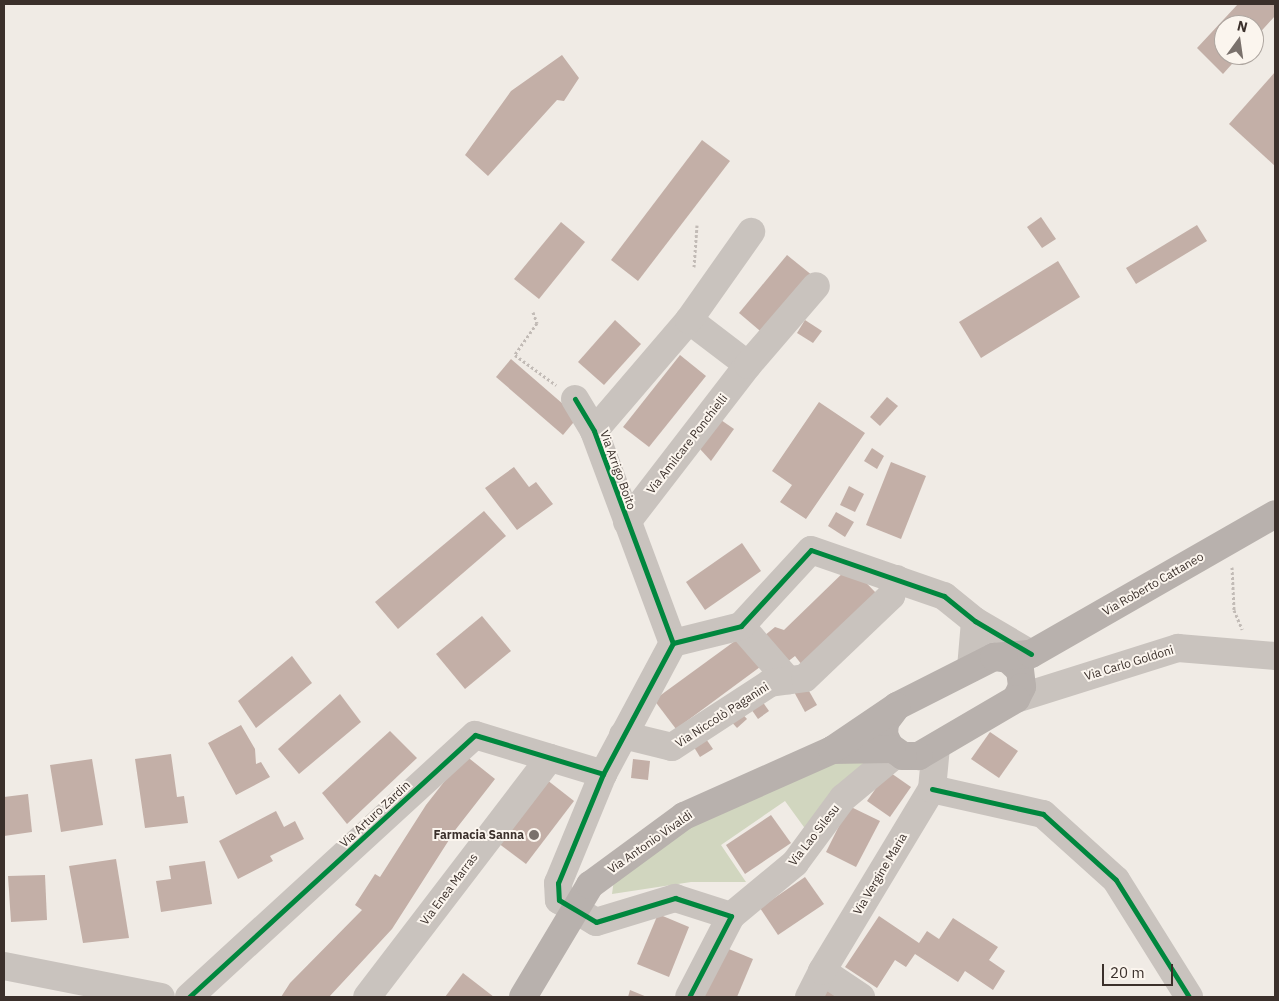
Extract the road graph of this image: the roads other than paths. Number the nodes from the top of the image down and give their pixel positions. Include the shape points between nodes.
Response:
1 (751, 232) dead end
2 (816, 286) dead end
3 (689, 320) junction
4 (748, 365) junction
5 (575, 399) road end
6 (594, 431) junction
7 (1275, 514) edge
8 (627, 522) junction
9 (897, 579) junction
10 (975, 621) junction
11 (742, 626) junction
12 (673, 643) junction
13 (1270, 656) edge
14 (983, 662) junction
15 (1023, 677) junction
16 (788, 680) junction
17 (897, 706) junction
18 (623, 735) junction
19 (936, 747) junction
20 (832, 750) junction
21 (894, 751) junction
22 (550, 758) junction
23 (603, 774) junction
24 (932, 789) junction
25 (574, 912) junction
26 (731, 916) junction
27 (4, 966) edge
28 (822, 971) junction
29 (161, 997) edge
30 (189, 997) edge
31 (367, 997) edge
32 (523, 997) edge
33 (688, 997) edge
34 (809, 997) edge
35 (861, 997) edge
36 (1189, 997) edge

1 - 3 street, Via Arrigo Boito
2 - 4 street, Via Amilcare Ponchielli
3 - 4 street
3 - 6 street, Via Arrigo Boito
4 - 8 street, Via Amilcare Ponchielli
5 - 6 street, Via Arrigo Boito
6 - 8 street, Via Arrigo Boito
7 - 15 main road, Via Roberto Cattaneo
8 - 12 street, Via Arrigo Boito
9 - 10 street via 944,596
9 - 11 street via 811,550
9 - 16 street, Via Niccolò Paganini via 891,596 805,678
10 - 14 street
10 - 15 street
11 - 12 street
11 - 16 street
12 - 18 street
13 - 15 street, Via Carlo Goldoni via 1178,648
14 - 15 main road
14 - 17 main road, Via Antonio Vivaldi
15 - 19 main road, Via Roberto Cattaneo
16 - 18 street, Via Niccolò Paganini via 770,683 672,747
17 - 20 main road, Via Antonio Vivaldi
17 - 21 main road via 886,718 884,729
18 - 23 street
19 - 21 main road, Via Antonio Vivaldi via 914,757
19 - 24 street, Via Vergine Maria
20 - 21 main road, Via Antonio Vivaldi
20 - 25 main road, Via Antonio Vivaldi via 684,816 590,885
21 - 26 street, Via Lao Silesu via 842,798 795,862
22 - 23 street, Via Arturo Zardin
22 - 30 street, Via Arturo Zardin via 475,735
22 - 31 street, Via Enea Marras
23 - 25 street via 558,883 559,900
24 - 28 street, Via Vergine Maria
24 - 36 street via 1043,814 1116,880
25 - 26 street via 596,922 675,898
25 - 32 main road, Via Antonio Vivaldi
26 - 33 street, Via Lao Silesu
27 - 29 street
28 - 34 street, Via Vergine Maria
28 - 35 street

